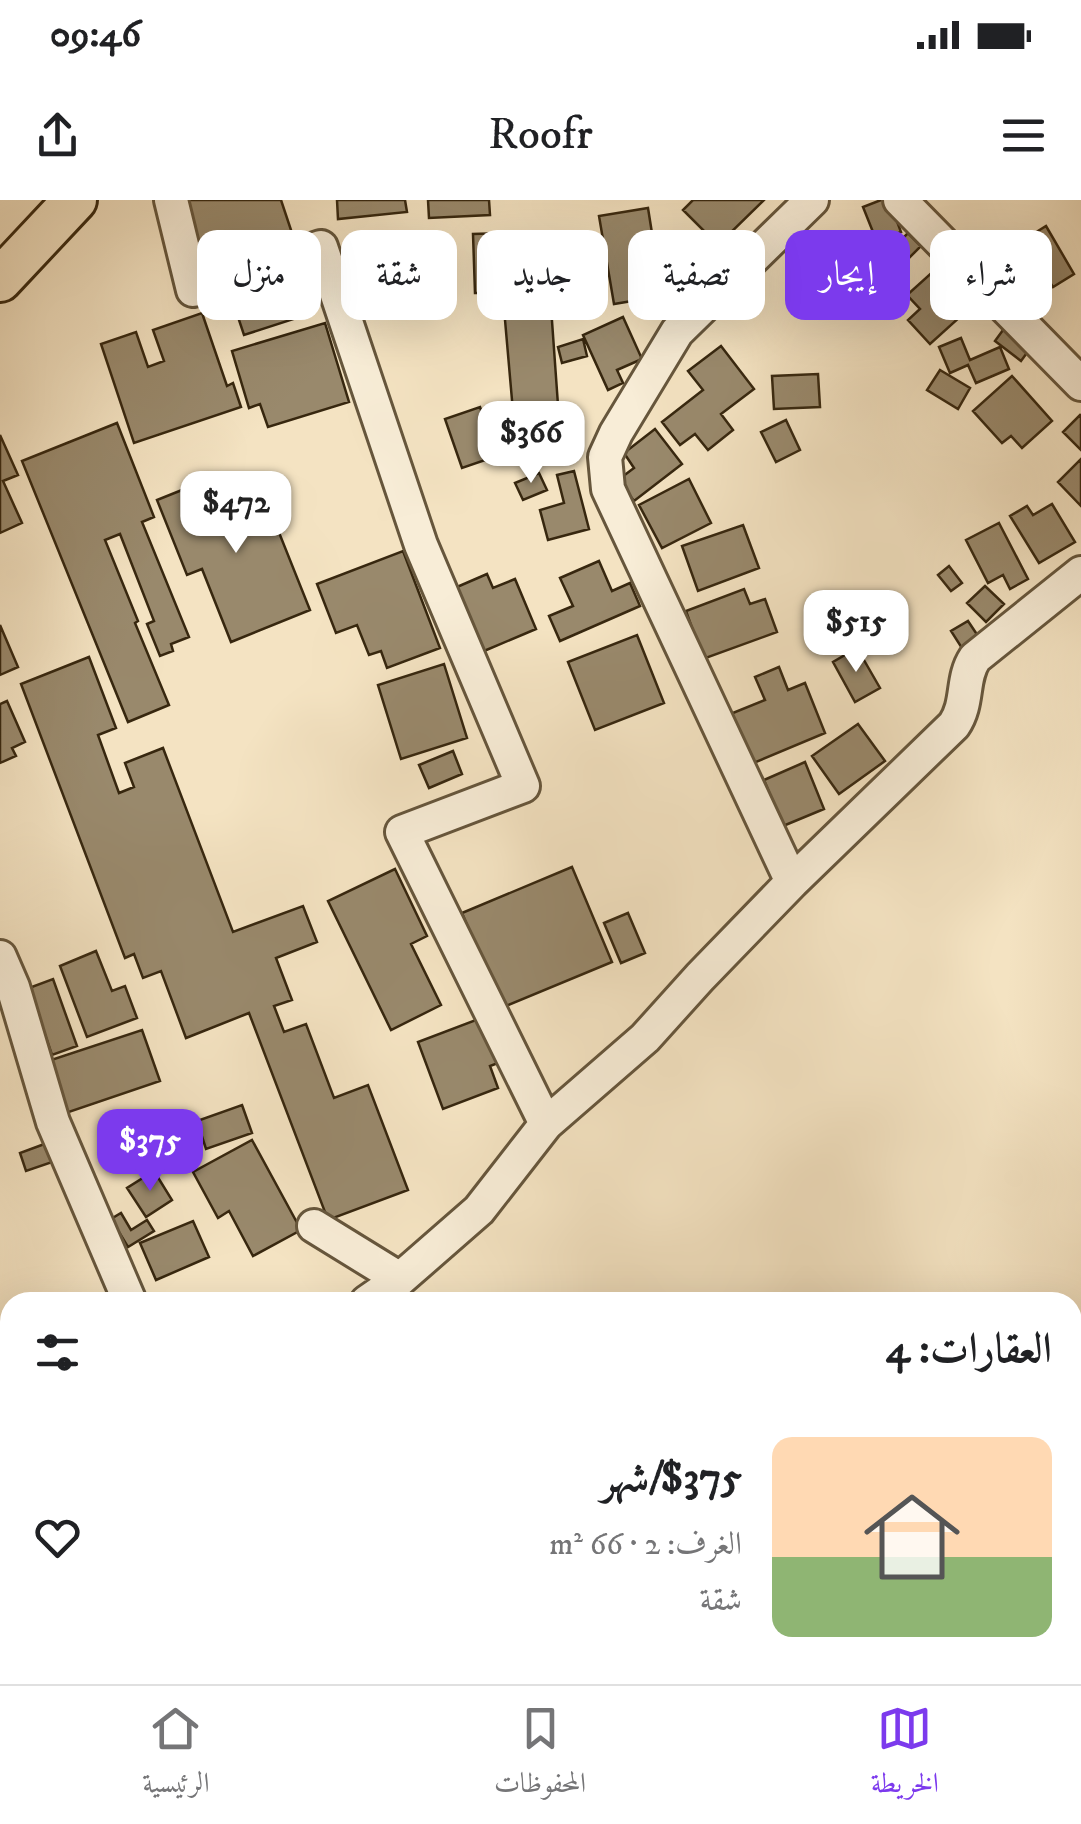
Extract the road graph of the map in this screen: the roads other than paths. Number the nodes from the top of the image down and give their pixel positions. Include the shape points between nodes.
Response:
1 (75, 200) edge
2 (171, 200) edge
3 (812, 200) edge
4 (900, 200) edge
5 (0, 280) edge
6 (1081, 384) edge
7 (1081, 573) edge
8 (792, 882) junction
9 (0, 957) edge
10 (546, 1124) junction
11 (314, 1226) dead end
12 (400, 1280) junction
13 (126, 1292) edge
14 (382, 1292) edge

1 - 5 main road
2 - 10 street via 193,290 320,247 421,544 523,786 402,832
3 - 8 street via 677,332 605,458 608,489
4 - 6 street
7 - 8 street via 975,658 954,725
8 - 10 street via 645,1038
9 - 13 street via 53,1122
10 - 12 street via 478,1210
11 - 12 street
12 - 14 street

